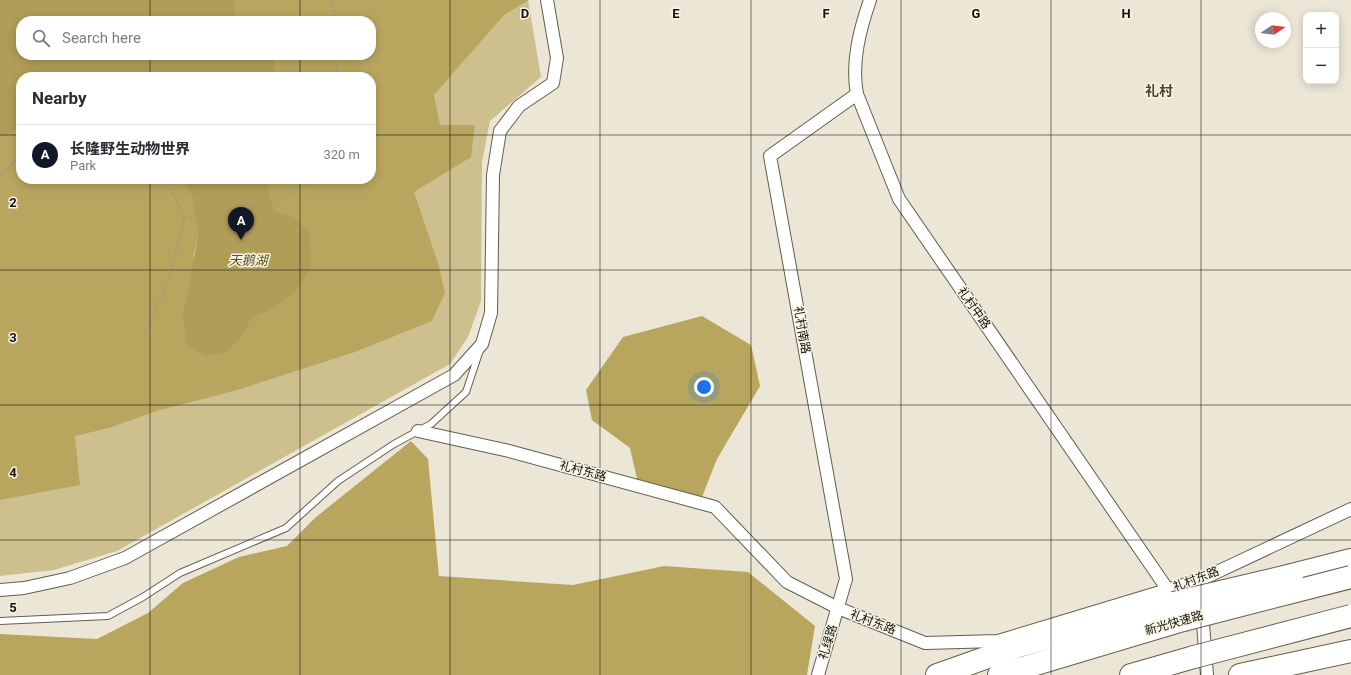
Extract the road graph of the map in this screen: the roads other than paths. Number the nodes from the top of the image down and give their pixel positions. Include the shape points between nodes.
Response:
1 (547, 0) edge
2 (870, 0) edge
3 (857, 94) junction
4 (482, 344) junction
5 (418, 431) junction
6 (1351, 509) edge
7 (1350, 566) edge
8 (1200, 580) junction
9 (0, 590) edge
10 (1175, 604) junction
11 (838, 608) junction
12 (1351, 616) edge
13 (0, 620) edge
14 (1351, 651) edge
15 (818, 675) edge
16 (937, 675) edge
17 (999, 675) edge
18 (1131, 675) edge
19 (1206, 675) edge
20 (1240, 675) edge

1 - 4 street via 557,58 552,83 519,106 500,131 493,175 491,314
2 - 3 street, 礼村中路 via 859,33 855,84
3 - 10 street, 礼村中路 via 899,199
3 - 11 street, 礼村南路 via 770,156 846,579
4 - 5 lane via 466,392 431,424
4 - 9 street via 454,375 126,558 70,578 24,588
5 - 11 street, 礼村东路 via 509,451 715,507 787,582
5 - 13 lane via 338,482 286,528 180,573 108,616
6 - 8 street, 礼村东路
7 - 10 highway, 新光快速路, bridge
7 - 10 highway, bridge via 1292,575
8 - 10 street, 礼村东路
8 - 19 street
10 - 11 street, 礼村东路 via 998,641 925,643
10 - 16 highway via 1019,646
10 - 17 highway, 新光快速路
11 - 15 street, 礼绿路
12 - 18 highway, bridge
14 - 20 highway

